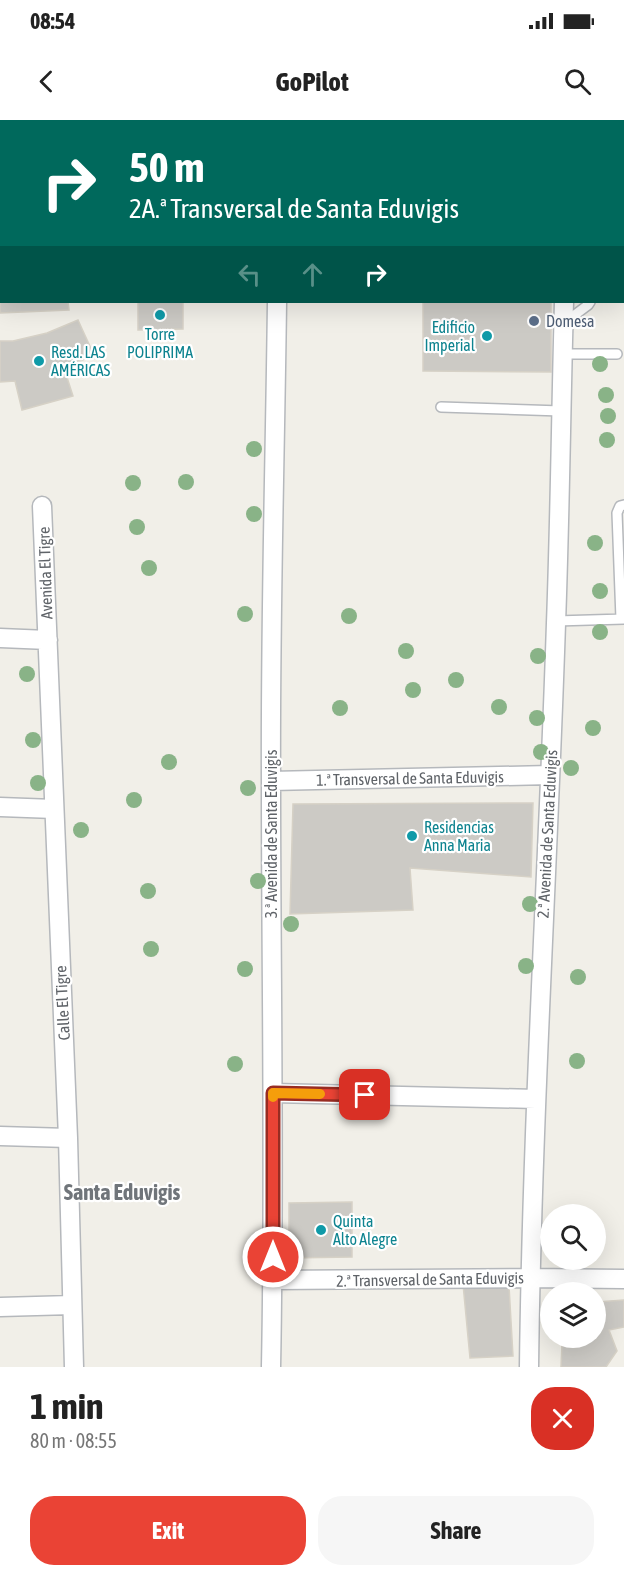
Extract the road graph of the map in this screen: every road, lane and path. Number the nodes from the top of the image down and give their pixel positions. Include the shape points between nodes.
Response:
1 (276, 303) edge
2 (564, 303) edge
3 (589, 303) edge
4 (564, 323) junction
5 (563, 354) junction
6 (617, 354) dead end
7 (441, 407) dead end
8 (561, 411) junction
9 (624, 505) edge
10 (42, 506) dead end
11 (622, 619) edge
12 (556, 621) junction
13 (0, 638) edge
14 (48, 640) junction
15 (550, 775) junction
16 (270, 782) junction
17 (0, 807) edge
18 (54, 808) junction
19 (273, 1093) junction
20 (536, 1099) junction
21 (0, 1136) edge
22 (68, 1138) junction
23 (530, 1278) junction
24 (624, 1279) edge
25 (273, 1280) junction
26 (72, 1305) junction
27 (0, 1307) edge
28 (74, 1367) edge
29 (271, 1367) edge
30 (529, 1367) edge

1 - 16 street, 3.ª Avenida de Santa Eduvigis
2 - 4 street, 2.ª Avenida de Santa Eduvigis
3 - 4 lane
4 - 5 street, 2.ª Avenida de Santa Eduvigis
5 - 6 lane
5 - 8 street, 2.ª Avenida de Santa Eduvigis
7 - 8 lane
8 - 12 street, 2.ª Avenida de Santa Eduvigis
9 - 11 lane via 617,513
10 - 14 street, Avenida El Tigre
11 - 12 lane
12 - 15 street, 2.ª Avenida de Santa Eduvigis
13 - 14 street
14 - 18 street, Calle El Tigre
15 - 16 street, 1.ª Transversal de Santa Eduvigis
15 - 20 street, 2.ª Avenida de Santa Eduvigis
16 - 19 street, 3.ª Avenida de Santa Eduvigis
17 - 18 street
18 - 22 street, Calle El Tigre
19 - 20 street
19 - 25 street, 3.ª Avenida de Santa Eduvigis
20 - 23 street, 2.ª Avenida de Santa Eduvigis
21 - 22 street
22 - 26 street, Calle El Tigre
23 - 24 street, 2.ª Transversal de Santa Eduvigis
23 - 25 street, 2.ª Transversal de Santa Eduvigis
23 - 30 street, 2.ª Avenida de Santa Eduvigis
25 - 29 street, 3.ª Avenida de Santa Eduvigis
26 - 27 street
26 - 28 street, Calle El Tigre

